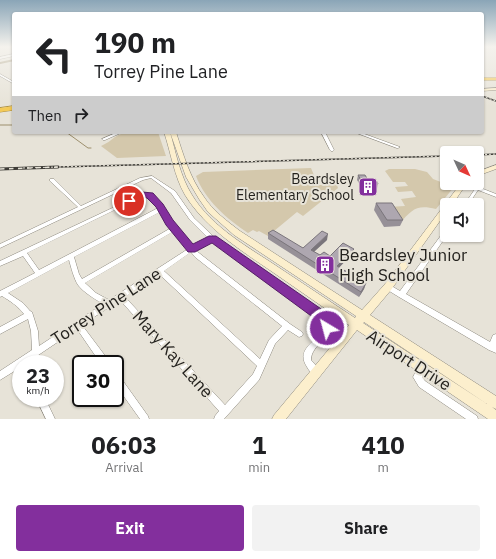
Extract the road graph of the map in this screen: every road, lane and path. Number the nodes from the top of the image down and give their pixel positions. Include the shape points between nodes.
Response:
1 (0, 75) edge
2 (484, 79) edge
3 (496, 79) edge
4 (12, 82) edge
5 (484, 82) edge
6 (496, 82) edge
7 (496, 89) edge
8 (484, 90) edge
9 (12, 110) edge
10 (0, 112) edge
11 (116, 134) edge
12 (168, 134) edge
13 (174, 134) edge
14 (324, 134) edge
15 (362, 134) edge
16 (104, 139) dead end
17 (398, 147) dead end
18 (332, 150) dead end
19 (496, 167) edge
20 (484, 171) edge
21 (52, 180) dead end
22 (459, 190) edge
23 (480, 190) edge
24 (496, 196) edge
25 (452, 198) edge
26 (81, 208) junction
27 (161, 209) junction
28 (440, 215) edge
29 (174, 229) junction
30 (213, 238) junction
31 (440, 241) edge
32 (0, 246) edge
33 (192, 249) junction
34 (24, 253) junction
35 (71, 256) junction
36 (0, 264) edge
37 (160, 271) junction
38 (38, 273) junction
39 (80, 283) junction
40 (388, 287) junction
41 (1, 293) edge
42 (401, 295) junction
43 (121, 297) junction
44 (109, 304) junction
45 (30, 314) junction
46 (359, 320) junction
47 (78, 325) junction
48 (287, 326) junction
49 (0, 331) edge
50 (299, 334) dead end
51 (496, 337) edge
52 (494, 348) edge
53 (36, 352) junction
54 (32, 355) edge
55 (100, 355) edge
56 (260, 364) junction
57 (422, 368) junction
58 (12, 369) edge
59 (316, 373) junction
60 (0, 376) edge
61 (124, 390) edge
62 (496, 403) edge
63 (45, 407) edge
64 (225, 411) junction
65 (496, 417) edge
66 (51, 419) edge
67 (145, 419) edge
68 (218, 419) edge
69 (278, 419) edge
70 (474, 419) edge

1 - 4 street
2 - 3 highway
5 - 6 highway
7 - 8 main road
9 - 10 highway
11 - 16 street
12 - 46 main road, Airport Drive via 185,189 206,218 232,239
13 - 46 main road, Airport Drive via 193,188 216,217
14 - 18 street
15 - 17 street
19 - 20 main road
21 - 26 street
22 - 25 main road
23 - 24 street
26 - 30 street via 149,177 174,192 192,219
26 - 32 street
27 - 29 street
27 - 34 street via 150,195 142,195
27 - 35 street
28 - 40 main road
29 - 33 street
29 - 39 street
30 - 33 street, Torrey Pine Lane
30 - 59 street via 326,321 327,328 324,334 308,353 307,358
31 - 42 street
33 - 37 street, Torrey Pine Lane
33 - 48 street
34 - 36 street
34 - 38 street
35 - 38 street
35 - 39 street
37 - 43 street, Torrey Pine Lane
37 - 56 street
38 - 41 street
39 - 44 street
40 - 42 street
40 - 46 main road
41 - 45 street via 14,299
42 - 52 street
43 - 44 street, Torrey Pine Lane
43 - 64 street, Mary Kay Lane
44 - 47 street, Torrey Pine Lane
45 - 49 street
45 - 53 street via 35,332
46 - 57 main road, Airport Drive
46 - 59 main road
46 - 62 main road, Airport Drive
47 - 53 street, Torrey Pine Lane
47 - 55 street
48 - 50 street
48 - 56 street via 272,342
51 - 52 street
53 - 54 street, Torrey Pine Lane
56 - 64 street via 256,377
57 - 65 main road, Airport Drive
57 - 70 street via 418,377 422,384
58 - 60 street, Torrey Pine Lane
59 - 69 main road
61 - 67 street
63 - 66 street
64 - 68 street

